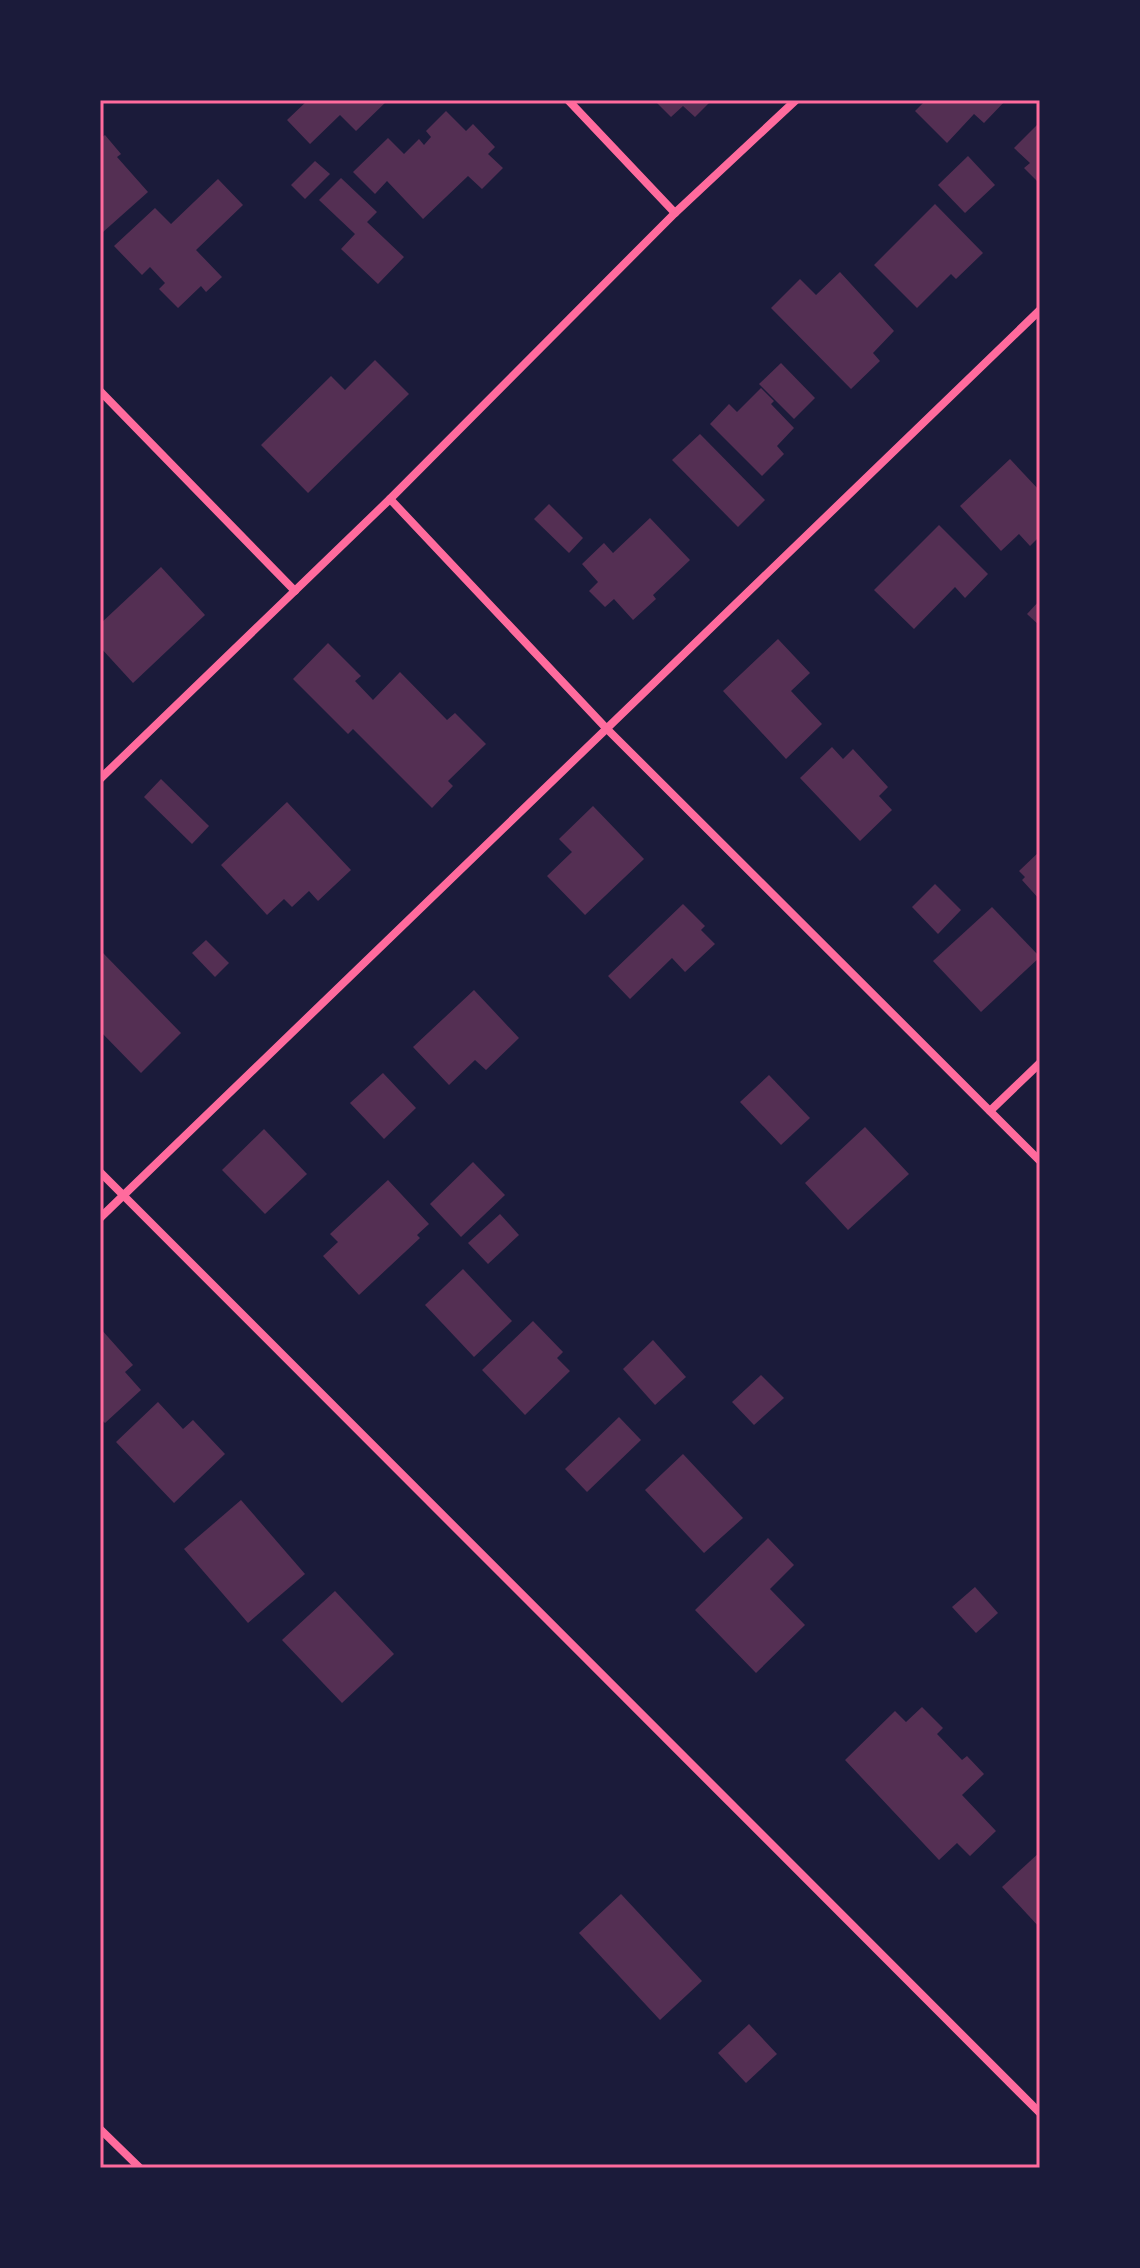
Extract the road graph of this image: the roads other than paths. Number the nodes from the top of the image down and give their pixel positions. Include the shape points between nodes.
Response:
1 (568, 100) edge
2 (796, 100) edge
3 (675, 213) junction
4 (1040, 310) edge
5 (100, 391) edge
6 (390, 499) junction
7 (295, 591) junction
8 (606, 728) junction
9 (100, 779) edge
10 (1040, 1063) edge
11 (990, 1111) junction
12 (1040, 1161) edge
13 (100, 1172) edge
14 (124, 1194) junction
15 (100, 1218) edge
16 (1040, 2113) edge
17 (100, 2129) edge
18 (140, 2168) edge

1 - 3 street
2 - 3 street
3 - 6 street
4 - 8 street
5 - 7 street
6 - 7 street
6 - 8 street
7 - 9 street
8 - 11 street
8 - 14 street
10 - 11 street
11 - 12 street
13 - 14 street
14 - 15 street
14 - 16 street
17 - 18 street

